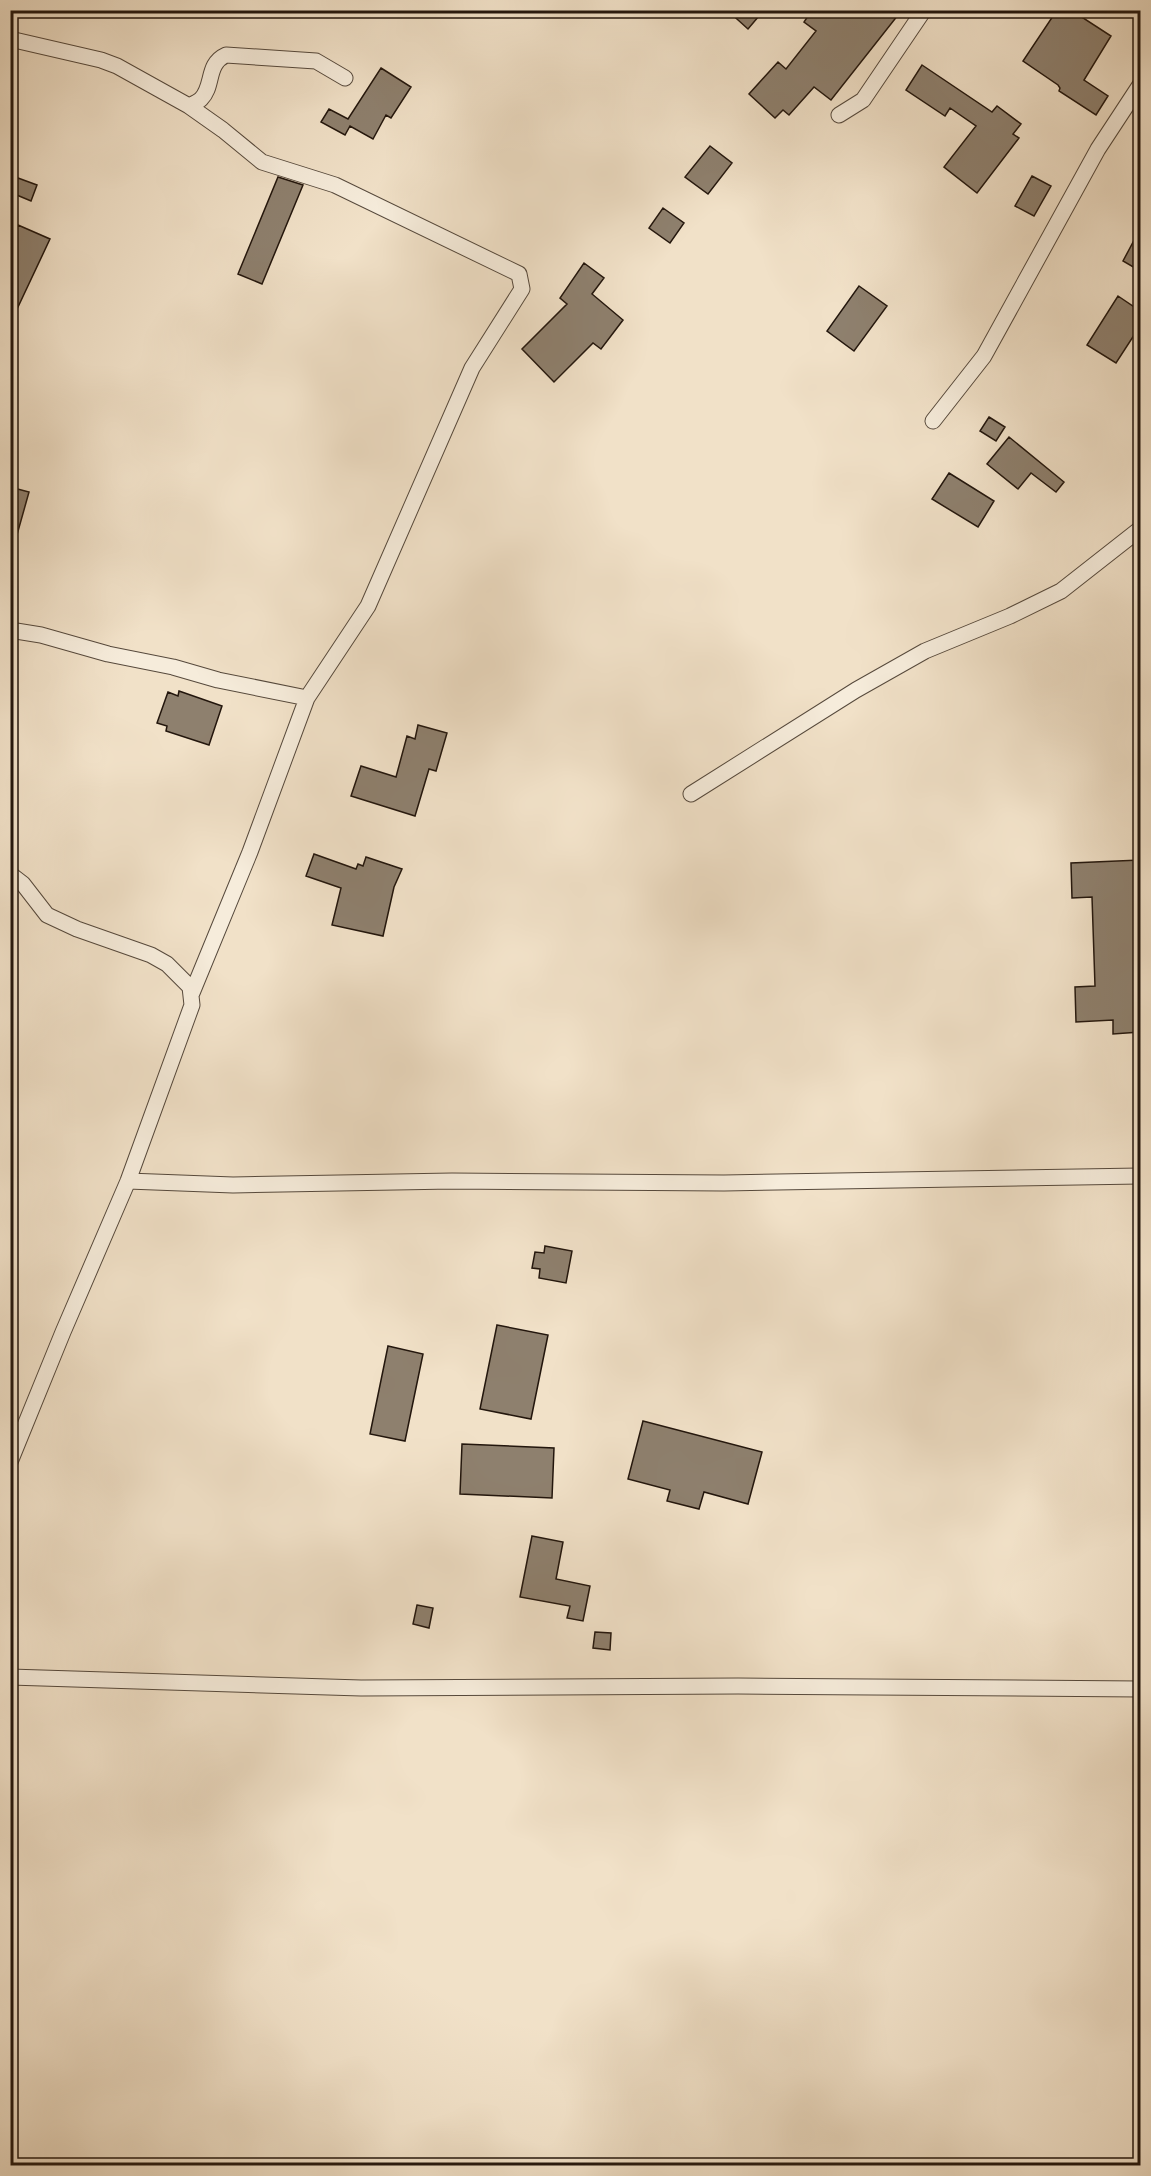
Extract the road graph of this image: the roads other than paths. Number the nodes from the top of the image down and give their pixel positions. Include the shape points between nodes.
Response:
1 (924, 10) edge
2 (10, 39) edge
3 (345, 78) dead end
4 (1140, 85) edge
5 (189, 106) junction
6 (839, 115) dead end
7 (933, 421) dead end
8 (1140, 529) edge
9 (10, 630) edge
10 (307, 698) junction
11 (691, 794) dead end
12 (10, 874) edge
13 (192, 993) junction
14 (1140, 1176) edge
15 (128, 1181) junction
16 (10, 1462) edge
17 (10, 1677) edge
18 (1140, 1689) edge

1 - 6 street via 863,100
2 - 5 street via 101,60
3 - 5 street via 316,61 226,55 213,66 203,97
4 - 7 street via 1098,149 984,356
5 - 10 street via 262,162 335,185 519,274 522,289 472,368 368,606
8 - 11 street via 1061,591 925,651
9 - 10 street
10 - 13 street
12 - 13 street via 47,915 151,955 167,964
13 - 15 street via 192,1005
14 - 15 street via 724,1183 452,1181 233,1185
15 - 16 street
17 - 18 street via 361,1688

